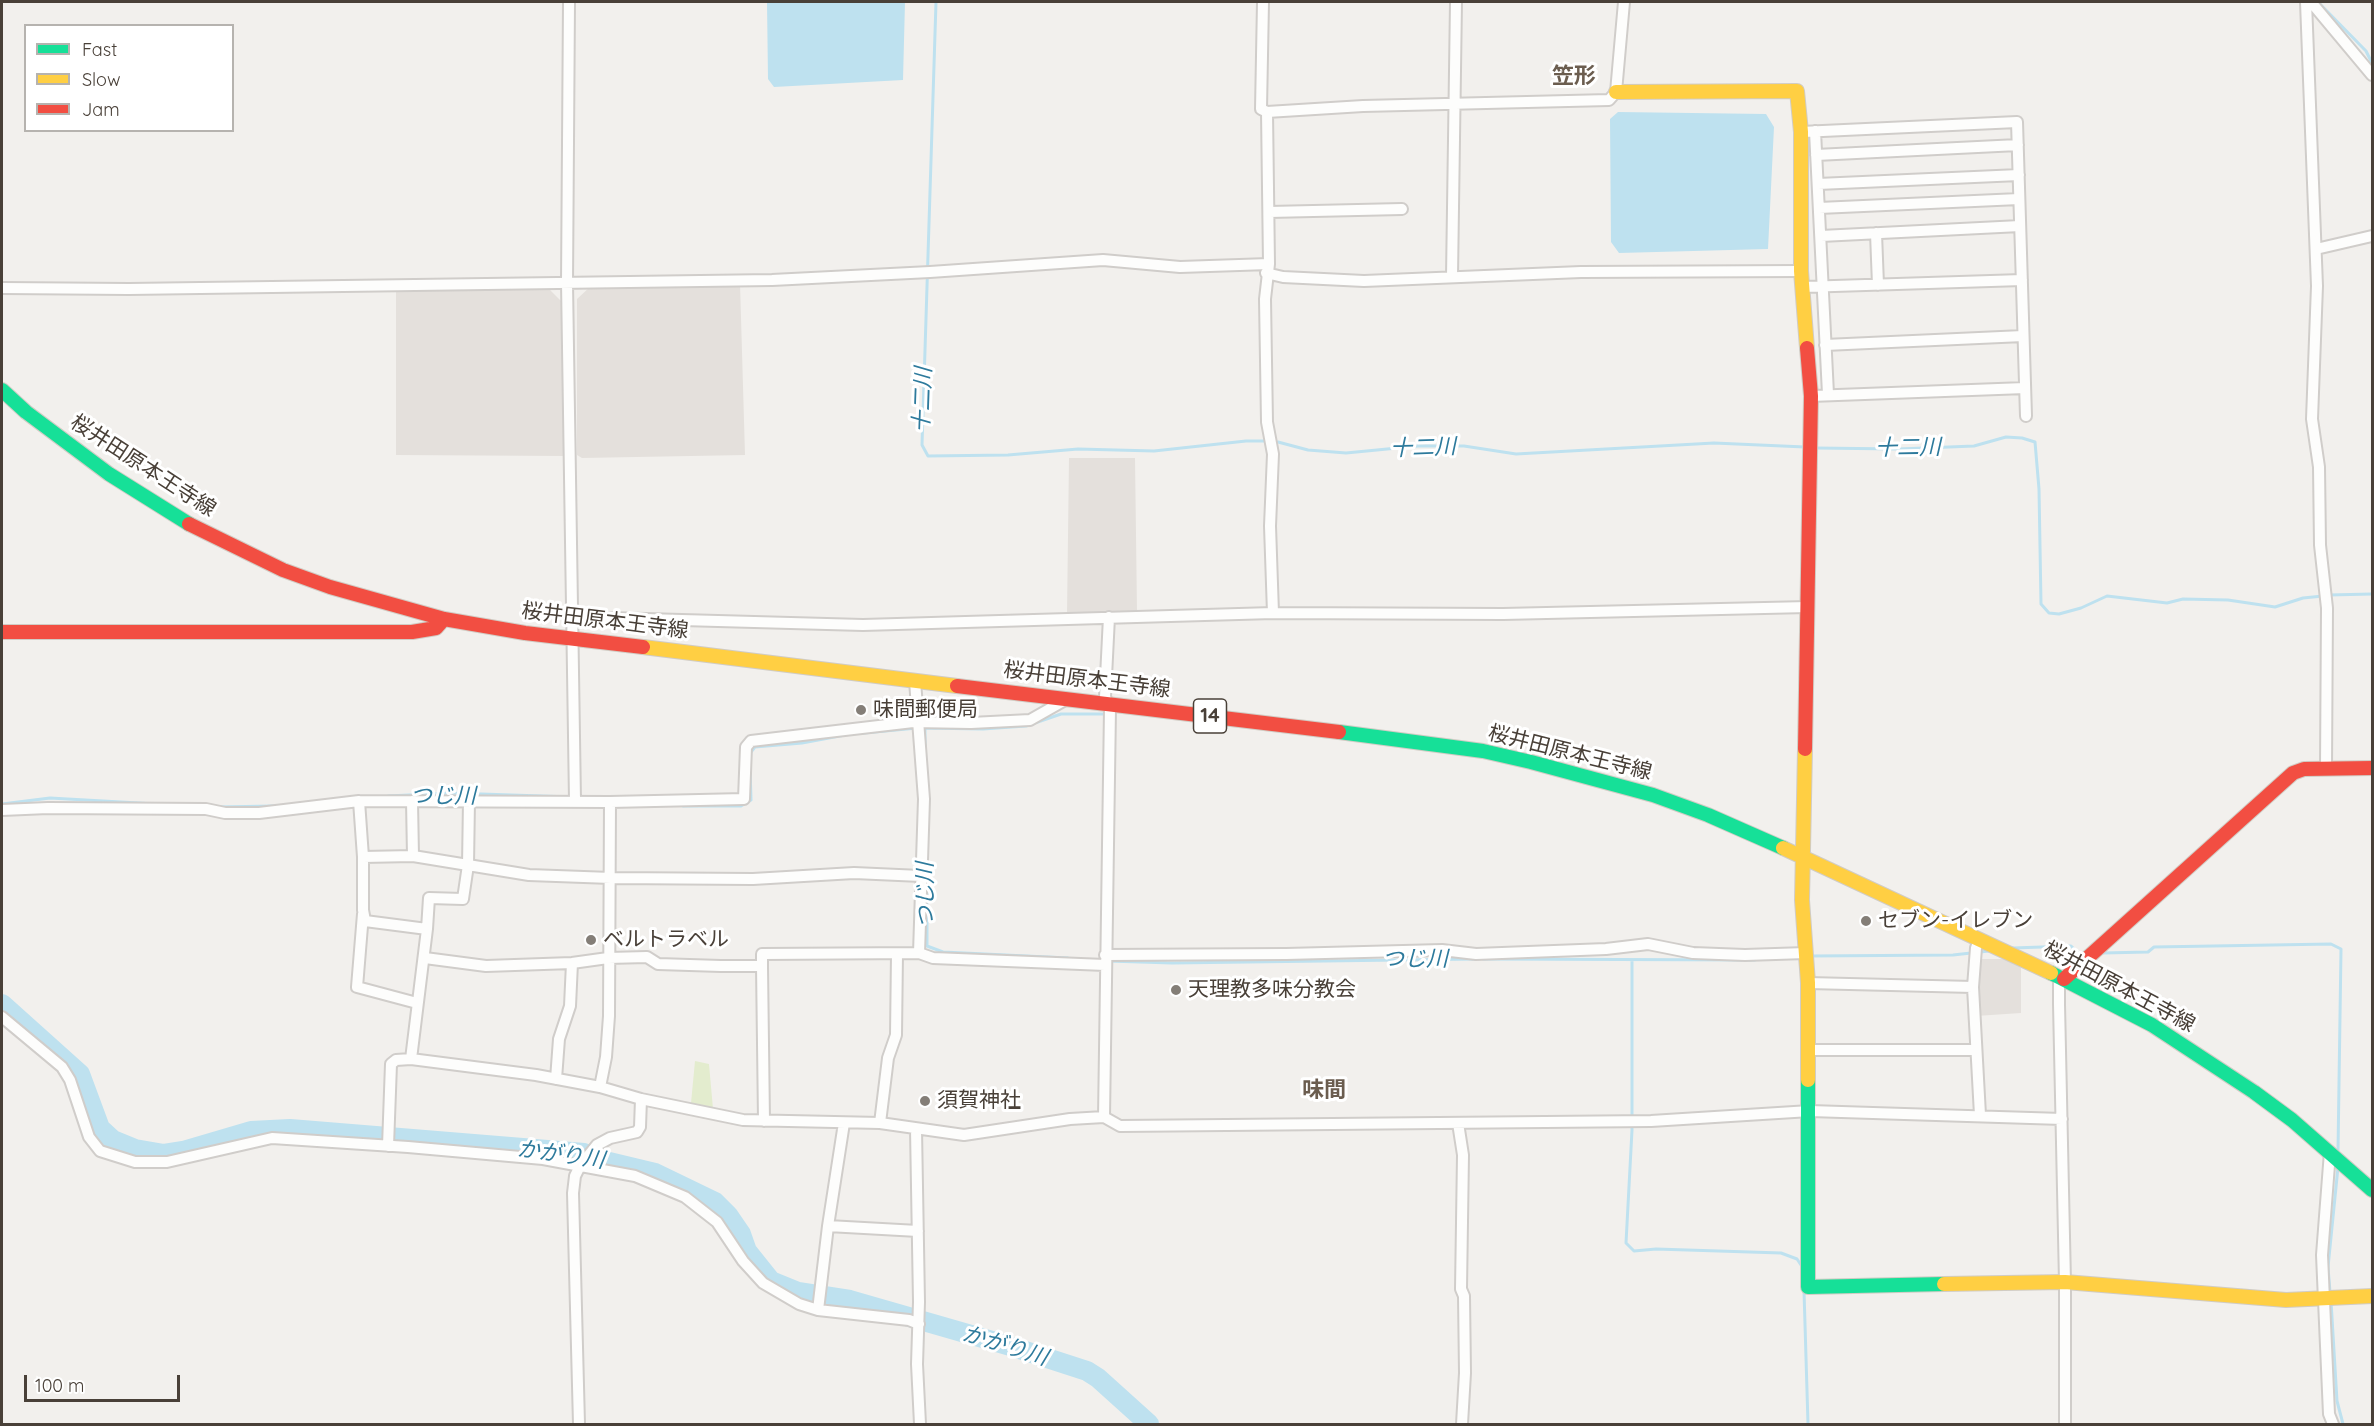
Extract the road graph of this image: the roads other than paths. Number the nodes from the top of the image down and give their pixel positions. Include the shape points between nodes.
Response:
1 (569, 2) edge
2 (1263, 2) edge
3 (1456, 2) edge
4 (1624, 2) edge
5 (2306, 2) edge
6 (2311, 2) edge
7 (2373, 75) edge
8 (1616, 92) junction
9 (1455, 104) junction
10 (1268, 112) junction
11 (1808, 131) junction
12 (2018, 144) junction
13 (1816, 155) junction
14 (2019, 175) junction
15 (1818, 184) junction
16 (2019, 199) junction
17 (1819, 208) junction
18 (1402, 209) dead end
19 (1269, 212) junction
20 (2020, 226) junction
21 (1876, 233) junction
22 (1821, 236) junction
23 (2373, 236) edge
24 (2316, 249) junction
25 (1268, 268) junction
26 (1802, 271) junction
27 (1452, 276) junction
28 (2022, 280) junction
29 (567, 283) junction
30 (1878, 285) junction
31 (1803, 287) junction
32 (1823, 287) junction
33 (2, 288) edge
34 (2023, 336) junction
35 (1825, 345) junction
36 (2025, 388) junction
37 (2, 390) edge
38 (1828, 394) junction
39 (1811, 396) junction
40 (2026, 416) dead end
41 (1808, 607) junction
42 (1273, 613) junction
43 (573, 617) junction
44 (1109, 617) junction
45 (444, 619) junction
46 (2, 632) edge
47 (573, 638) junction
48 (915, 681) junction
49 (1067, 699) junction
50 (1108, 703) junction
51 (918, 722) junction
52 (2326, 768) junction
53 (2373, 768) edge
54 (359, 801) junction
55 (412, 801) junction
56 (469, 801) junction
57 (575, 801) junction
58 (610, 802) junction
59 (2, 810) edge
60 (412, 856) junction
61 (363, 857) junction
62 (1804, 857) junction
63 (468, 865) junction
64 (921, 876) junction
65 (611, 878) junction
66 (363, 913) junction
67 (427, 929) junction
68 (1977, 948) junction
69 (920, 953) junction
70 (1806, 953) junction
71 (897, 954) junction
72 (425, 958) junction
73 (608, 958) junction
74 (1105, 960) junction
75 (572, 963) junction
76 (762, 966) junction
77 (2064, 979) junction
78 (1808, 982) junction
79 (1973, 987) junction
80 (417, 1003) junction
81 (2, 1017) edge
82 (1809, 1050) junction
83 (1975, 1050) junction
84 (411, 1059) junction
85 (556, 1079) junction
86 (600, 1087) junction
87 (641, 1099) junction
88 (1810, 1111) junction
89 (1980, 1115) junction
90 (1104, 1117) junction
91 (2062, 1119) junction
92 (764, 1121) junction
93 (844, 1123) junction
94 (880, 1123) junction
95 (1458, 1123) junction
96 (916, 1129) junction
97 (388, 1146) junction
98 (2330, 1152) junction
99 (580, 1167) junction
100 (2373, 1190) edge
101 (828, 1226) junction
102 (918, 1232) junction
103 (2065, 1282) junction
104 (2373, 1296) edge
105 (2324, 1298) junction
106 (818, 1310) junction
107 (919, 1324) junction
108 (579, 1425) edge
109 (920, 1425) edge
110 (1462, 1425) edge
111 (2065, 1425) edge
112 (2332, 1425) edge

1 - 29 street
2 - 10 street via 1261,109
3 - 9 street
4 - 8 street
5 - 24 street
6 - 7 street
8 - 9 street via 1609,100
8 - 11 street via 1797,91
9 - 10 street
9 - 27 street
10 - 19 street
11 - 12 street via 2017,122
11 - 13 street
11 - 26 street
12 - 13 street
12 - 14 street
13 - 15 street
14 - 15 street
14 - 16 street
15 - 17 street
16 - 17 street
16 - 20 street
17 - 22 street
18 - 19 street
19 - 25 street
20 - 21 street
20 - 28 street
21 - 22 street
21 - 30 street
22 - 32 street
23 - 24 street
24 - 52 street via 2312,419 2319,466 2320,545 2327,608
25 - 27 street via 1283,277 1365,281
25 - 29 street via 1180,267 1103,260 772,280
25 - 42 street via 1265,299 1267,422 1273,454
26 - 27 street
26 - 31 street
28 - 30 street
28 - 34 street
29 - 33 street
29 - 43 street
30 - 32 street
31 - 32 street
31 - 39 street
32 - 35 street
34 - 35 street
34 - 36 street
35 - 38 street
36 - 38 street
36 - 40 street
37 - 45 street, 桜井田原本王寺線 / 14 via 109,474 216,538 330,587
38 - 39 street
39 - 41 street
41 - 42 street via 1515,614
41 - 62 street
42 - 44 street
43 - 44 street via 863,625
43 - 47 street
44 - 50 street
45 - 46 street via 436,628 412,632
45 - 47 street, 桜井田原本王寺線 / 14
47 - 48 street, 桜井田原本王寺線 / 14
47 - 57 street
48 - 49 street, 桜井田原本王寺線 / 14
48 - 51 street
49 - 50 street, 桜井田原本王寺線 / 14
49 - 51 street via 1030,720
50 - 62 street, 桜井田原本王寺線 / 14 via 1483,751 1653,795
50 - 74 street
51 - 58 street via 751,741 746,747 744,799
51 - 64 street via 924,799
52 - 53 street
52 - 77 street via 2293,773
54 - 55 street
54 - 59 street via 259,813 206,809
54 - 61 street
55 - 56 street
55 - 60 street
56 - 57 street
56 - 63 street
57 - 58 street
58 - 65 street
60 - 61 street
60 - 63 street
61 - 66 street
62 - 68 street, 桜井田原本王寺線 / 14
62 - 70 street
63 - 65 street via 529,875
63 - 67 street via 463,900 429,898
64 - 65 street via 854,873 753,879
64 - 69 street
65 - 73 street
66 - 67 street via 365,921
66 - 80 street via 357,987
67 - 72 street
68 - 77 street, 桜井田原本王寺線 / 14
68 - 79 street
69 - 71 street
69 - 74 street via 933,958
70 - 74 street via 1693,953 1648,944 1476,954 1442,950
70 - 78 street
71 - 76 street via 762,954
71 - 94 street via 896,1035 888,1058
72 - 75 street via 486,966
72 - 80 street
73 - 75 street
73 - 76 street via 647,957 658,964
73 - 86 street via 609,1016
74 - 90 street
75 - 85 street via 570,1006 559,1039
76 - 92 street
77 - 91 street via 2059,982
77 - 98 street, 桜井田原本王寺線 / 14 via 2152,1025 2201,1056
78 - 79 street
78 - 82 street
79 - 83 street
80 - 84 street
81 - 97 street via 62,1067 89,1137 100,1150 135,1162 167,1162 272,1138
82 - 83 street
82 - 88 street
83 - 89 street
84 - 85 street
84 - 97 street via 391,1064
85 - 86 street
86 - 87 street
87 - 92 street
87 - 99 street via 637,1132 597,1145
88 - 89 street
88 - 95 street via 1651,1122
88 - 103 street via 1808,1287
89 - 91 street
90 - 95 street via 1120,1126
90 - 96 street via 964,1135
91 - 103 street
92 - 93 street
93 - 94 street
93 - 101 street
94 - 96 street
95 - 110 street via 1463,1155
96 - 102 street
97 - 99 street via 543,1159
98 - 100 street, 桜井田原本王寺線 / 14
98 - 105 street via 2322,1256
99 - 106 street via 635,1176 685,1197 717,1222 763,1282 799,1304
99 - 108 street via 573,1193
101 - 102 street
101 - 106 street
102 - 107 street
103 - 105 street via 2286,1300
103 - 111 street
104 - 105 street
105 - 112 street
106 - 107 street
107 - 109 street

